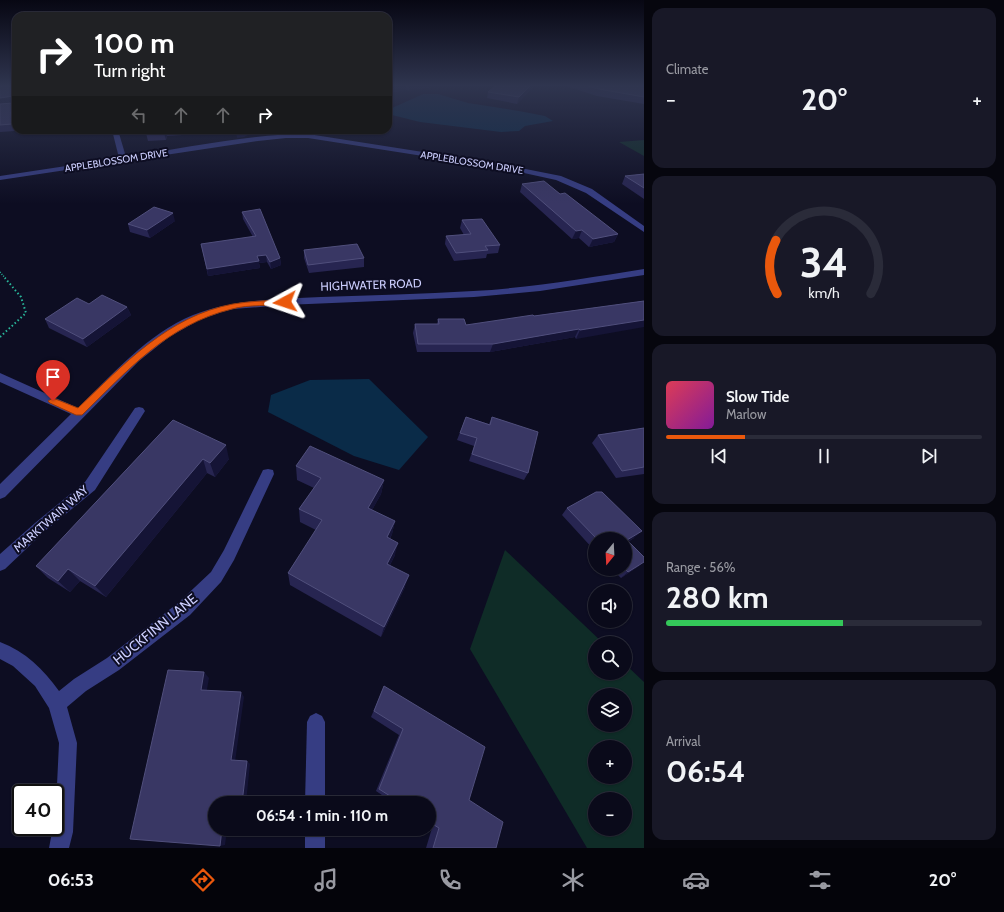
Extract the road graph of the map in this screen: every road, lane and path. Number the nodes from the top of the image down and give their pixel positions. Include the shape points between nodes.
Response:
1 (117, 134) edge
2 (298, 134) edge
3 (315, 134) edge
4 (123, 159) junction
5 (0, 178) edge
6 (644, 230) edge
7 (0, 272) edge
8 (644, 272) edge
9 (0, 337) edge
10 (0, 378) edge
11 (139, 411) dead end
12 (79, 413) junction
13 (268, 474) dead end
14 (0, 493) edge
15 (0, 564) edge
16 (0, 650) edge
17 (57, 704) junction
18 (316, 722) dead end
19 (315, 796) edge
20 (315, 836) edge
21 (59, 848) edge
22 (315, 848) edge

1 - 4 street
2 - 4 street, APPLEBLOSSOM DRIVE
3 - 6 street, APPLEBLOSSOM DRIVE via 558,178 589,191
4 - 5 street, APPLEBLOSSOM DRIVE
7 - 9 path via 21,297 26,313
8 - 12 street, HIGHWATER ROAD via 540,288 474,294 233,306 195,318 165,335 135,358
10 - 12 street
11 - 15 street, MARKTWAIN WAY via 90,486
12 - 14 street, HIGHWATER ROAD
13 - 17 street, HUCKFINN LANE via 216,577 184,609 114,664 80,685
16 - 17 street via 19,660 41,680
17 - 21 street via 68,743 63,832
18 - 19 street
20 - 22 street

